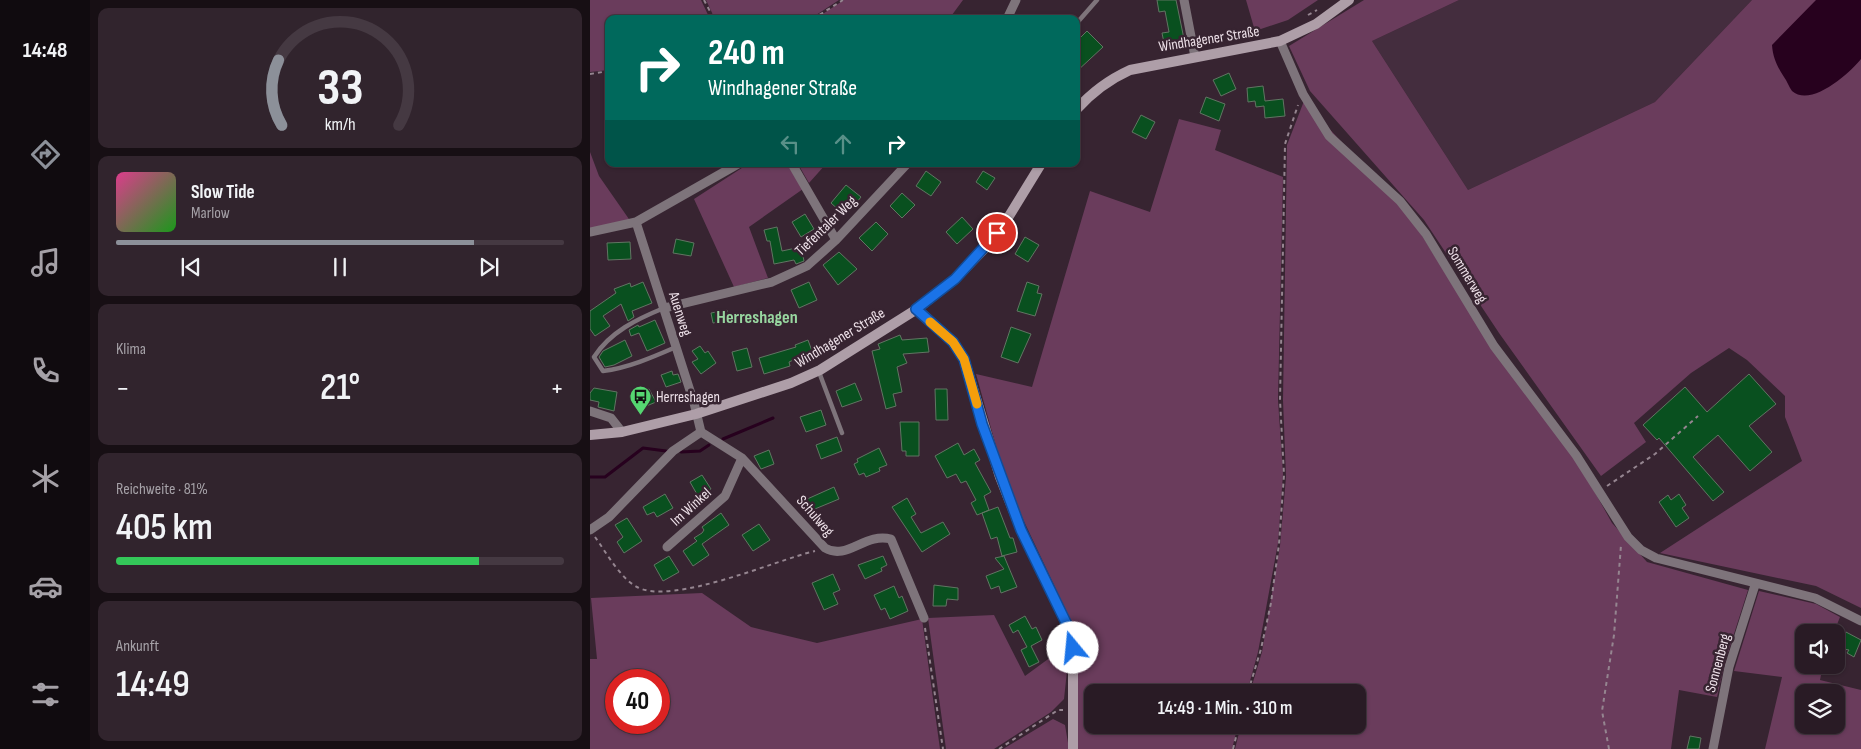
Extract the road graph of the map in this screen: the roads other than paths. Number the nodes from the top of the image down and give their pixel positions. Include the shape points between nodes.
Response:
1 (1016, 0) edge
2 (1097, 0) edge
3 (1184, 0) edge
4 (1349, 0) edge
5 (1009, 15) edge
6 (1080, 19) edge
7 (1280, 41) junction
8 (1195, 57) junction
9 (1080, 105) edge
10 (733, 167) edge
11 (794, 167) edge
12 (904, 167) edge
13 (1039, 167) edge
14 (636, 222) junction
15 (590, 232) edge
16 (836, 240) junction
17 (664, 308) junction
18 (916, 309) junction
19 (676, 347) junction
20 (819, 370) junction
21 (590, 411) edge
22 (696, 414) junction
23 (622, 432) junction
24 (701, 432) junction
25 (842, 434) dead end
26 (590, 435) edge
27 (742, 458) junction
28 (590, 531) edge
29 (668, 546) dead end
30 (1755, 585) junction
31 (924, 618) road end
32 (1861, 621) edge
33 (1072, 749) edge
34 (1713, 749) edge

1 - 5 street
2 - 6 lane
3 - 8 street
4 - 7 main road, Windhagener Straße via 1316,24
7 - 8 main road, Windhagener Straße
7 - 30 street, Sommerweg via 1303,94 1329,136 1400,201 1426,234 1494,346 1600,490 1624,531 1641,550 1656,558
8 - 9 main road, Windhagener Straße via 1130,70 1110,79
10 - 14 street
11 - 16 street
12 - 16 street, Tiefentaler Weg
13 - 18 main road, Windhagener Straße via 988,245 955,279
14 - 15 street
14 - 17 street, Auenweg
16 - 17 street, Tiefentaler Weg via 807,266 772,282
17 - 19 street, Auenweg
17 - 19 lane via 633,321 616,333 594,357 603,371
18 - 20 main road, Windhagener Straße
18 - 33 main road via 953,342 964,359 982,424 1017,522 1073,637
19 - 22 street, Auenweg
20 - 22 main road, Windhagener Straße via 791,383
20 - 25 lane
21 - 23 street via 611,418
22 - 23 main road, Windhagener Straße
22 - 24 street
23 - 26 main road, Windhagener Straße
24 - 27 street, Schulweg
24 - 28 street via 673,452 609,517
27 - 29 street, Im Winkel via 725,496
27 - 31 street, Schulweg via 825,548 836,553 875,537 891,539
30 - 32 street via 1816,598
30 - 34 street, Sonnenberg via 1729,667

